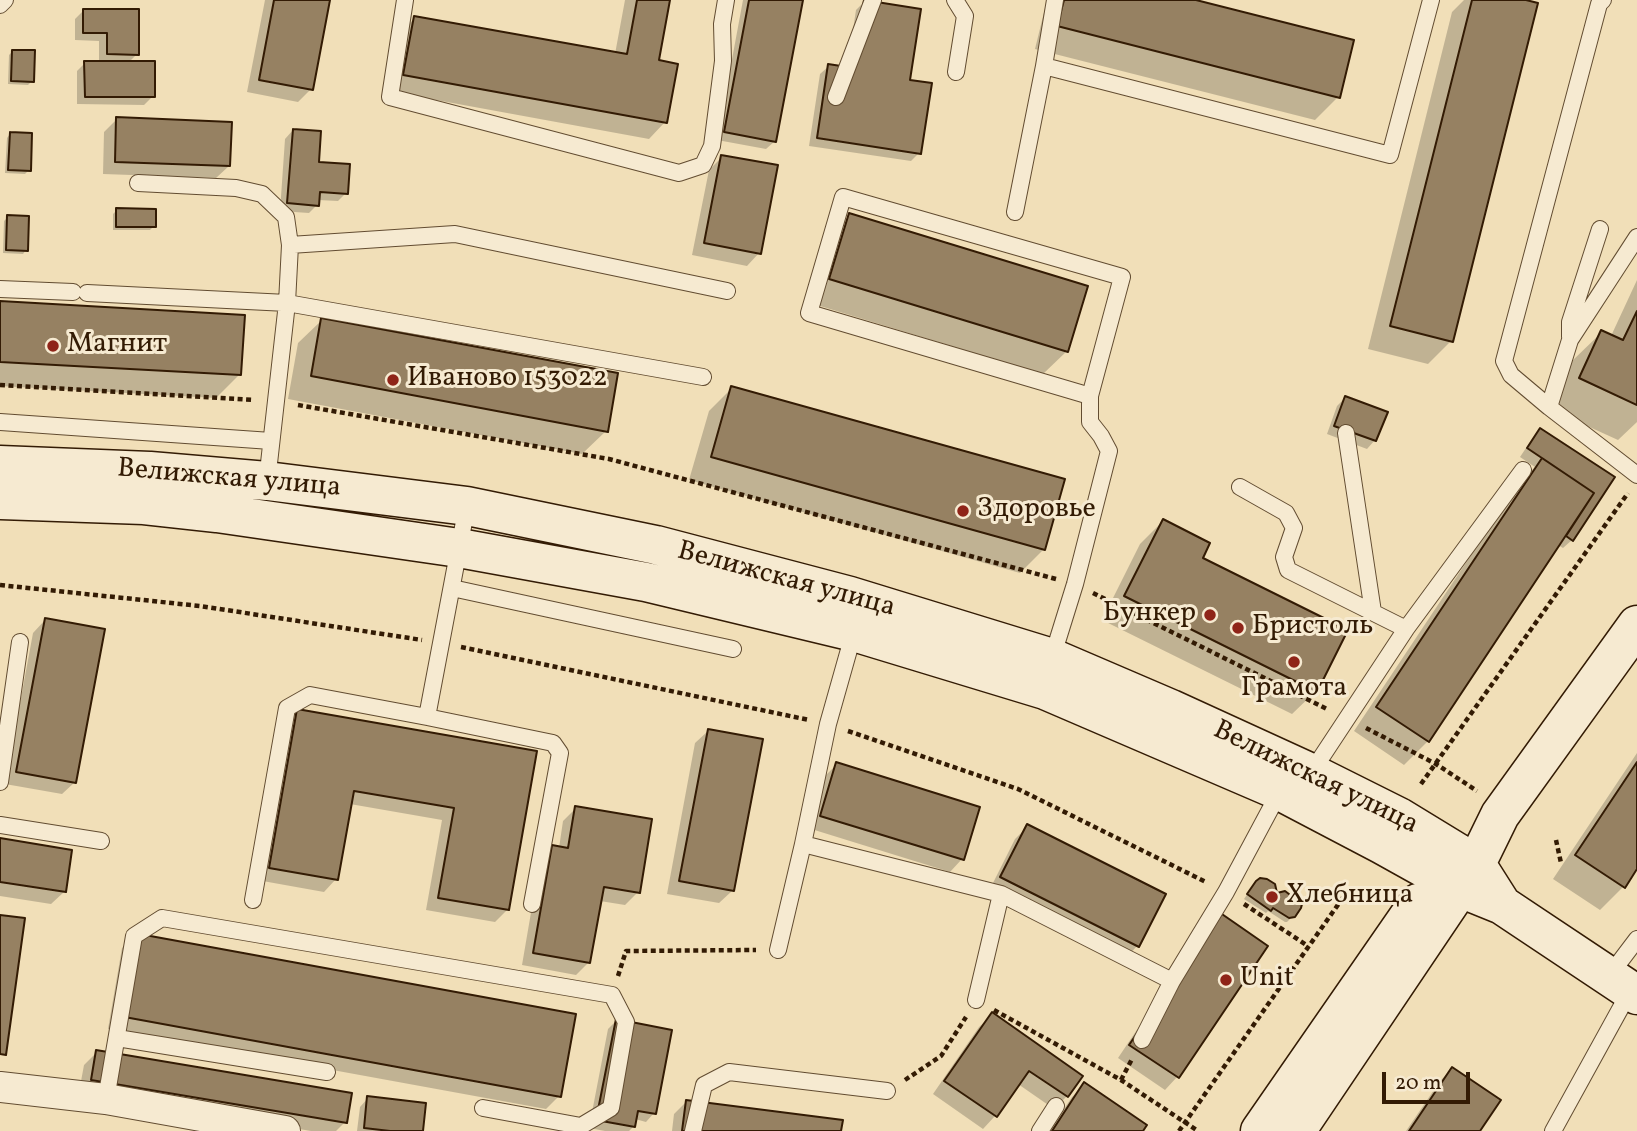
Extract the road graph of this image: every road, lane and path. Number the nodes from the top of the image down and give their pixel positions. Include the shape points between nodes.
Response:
1 (5, 0) edge
2 (405, 0) edge
3 (726, 0) edge
4 (873, 0) edge
5 (956, 0) edge
6 (1055, 0) edge
7 (1431, 0) edge
8 (1596, 1) edge
9 (0, 5) edge
10 (1044, 65) junction
11 (956, 72) dead end
12 (836, 97) dead end
13 (138, 183) dead end
14 (1015, 212) dead end
15 (1601, 229) dead end
16 (1637, 237) edge
17 (290, 245) junction
18 (0, 289) edge
19 (727, 291) dead end
20 (287, 303) junction
21 (1570, 340) junction
22 (703, 377) dead end
23 (0, 385) edge
24 (1090, 396) junction
25 (275, 401) junction
26 (1549, 407) junction
27 (0, 422) edge
28 (1346, 433) dead end
29 (271, 441) junction
30 (0, 465) edge
31 (1523, 470) dead end
32 (1637, 475) edge
33 (267, 481) junction
34 (1240, 487) dead end
35 (1629, 492) dead end
36 (0, 500) edge
37 (467, 506) junction
38 (459, 548) junction
39 (1075, 584) junction
40 (0, 585) edge
41 (452, 587) junction
42 (1373, 612) junction
43 (1637, 625) edge
44 (1406, 629) junction
45 (854, 632) junction
46 (20, 642) dead end
47 (441, 643) junction
48 (733, 649) dead end
49 (1052, 658) junction
50 (6, 709) edge
51 (427, 717) junction
52 (1346, 718) junction
53 (828, 724) junction
54 (1436, 764) junction
55 (0, 782) edge
56 (1296, 782) junction
57 (1421, 784) dead end
58 (1489, 803) junction
59 (0, 825) edge
60 (1556, 840) dead end
61 (101, 841) dead end
62 (803, 844) junction
63 (1561, 863) dead end
64 (1457, 869) junction
65 (1349, 889) dead end
66 (1226, 892) junction
67 (1001, 894) junction
68 (253, 900) dead end
69 (531, 904) dead end
70 (1637, 939) edge
71 (1308, 946) junction
72 (778, 950) joint
73 (1171, 981) junction
74 (1625, 988) edge
75 (612, 995) junction
76 (976, 1000) junction
77 (117, 1038) junction
78 (1142, 1040) dead end
79 (327, 1072) dead end
80 (0, 1087) edge
81 (887, 1091) joint
82 (106, 1098) junction
83 (1056, 1106) dead end
84 (484, 1108) dead end
85 (1184, 1123) junction
86 (285, 1131) edge
87 (693, 1131) edge
88 (1040, 1131) edge
89 (1179, 1131) edge
90 (1198, 1131) edge
91 (1261, 1131) edge
92 (1296, 1131) edge
93 (1553, 1131) edge

1 - 9 lane
2 - 3 lane via 390,97 679,173 703,165 712,146
4 - 12 lane
5 - 11 lane via 965,16
6 - 10 lane
7 - 10 lane via 1390,155
8 - 26 lane via 1504,361 1511,375
10 - 14 lane
13 - 17 lane via 236,188 262,194 285,217
15 - 21 lane via 1570,322
16 - 21 lane
17 - 19 lane via 454,234
17 - 20 lane
18 - 20 lane
20 - 22 lane
20 - 25 lane
21 - 26 lane
23 - 25 path
24 - 24 lane via 1122,277 843,197 809,313
24 - 39 lane via 1090,422 1110,451
25 - 29 lane
25 - 39 path via 609,459
26 - 32 lane
27 - 29 lane
28 - 42 lane
29 - 33 lane
30 - 33 main road, Велижская улица
31 - 44 lane
33 - 37 main road, Велижская улица
34 - 42 lane via 1286,513 1294,528 1284,557 1288,570
35 - 54 path
36 - 38 main road, Велижская улица via 144,505
37 - 38 lane
37 - 49 main road, Велижская улица via 656,545 850,596
38 - 41 lane
38 - 45 main road, Велижская улица via 646,582
39 - 49 lane
39 - 52 path
40 - 47 path via 200,606
41 - 47 lane
41 - 48 lane
42 - 44 lane
43 - 58 main road
44 - 52 lane
45 - 53 lane
45 - 56 main road, Велижская улица via 1045,690
46 - 50 lane
47 - 51 lane
47 - 53 path
49 - 56 main road, Велижская улица via 1171,709
50 - 55 lane
51 - 68 lane via 310,695 288,708
51 - 69 lane via 553,743 560,753
52 - 54 path
52 - 56 lane
53 - 62 lane
53 - 66 path via 1018,789
54 - 57 path
54 - 58 path
56 - 64 main road, Велижская улица via 1399,817
56 - 66 lane
58 - 64 main road
59 - 61 lane
60 - 63 path
62 - 67 lane
62 - 72 lane
64 - 74 main road, Велижская улица
64 - 91 main road
64 - 92 main road
65 - 71 path
66 - 71 path
66 - 73 lane
67 - 73 lane
67 - 76 lane
70 - 74 lane
71 - 85 path
72 - 75 path via 626,951
73 - 78 lane
74 - 93 lane
75 - 77 lane via 162,918 134,936
75 - 84 lane via 626,1022 611,1108 581,1126
76 - 81 path via 941,1056
76 - 85 path via 1121,1080
77 - 79 lane
77 - 82 lane
80 - 82 street
81 - 87 lane via 729,1072 704,1085
82 - 86 street
83 - 88 lane
85 - 89 path
85 - 90 path

